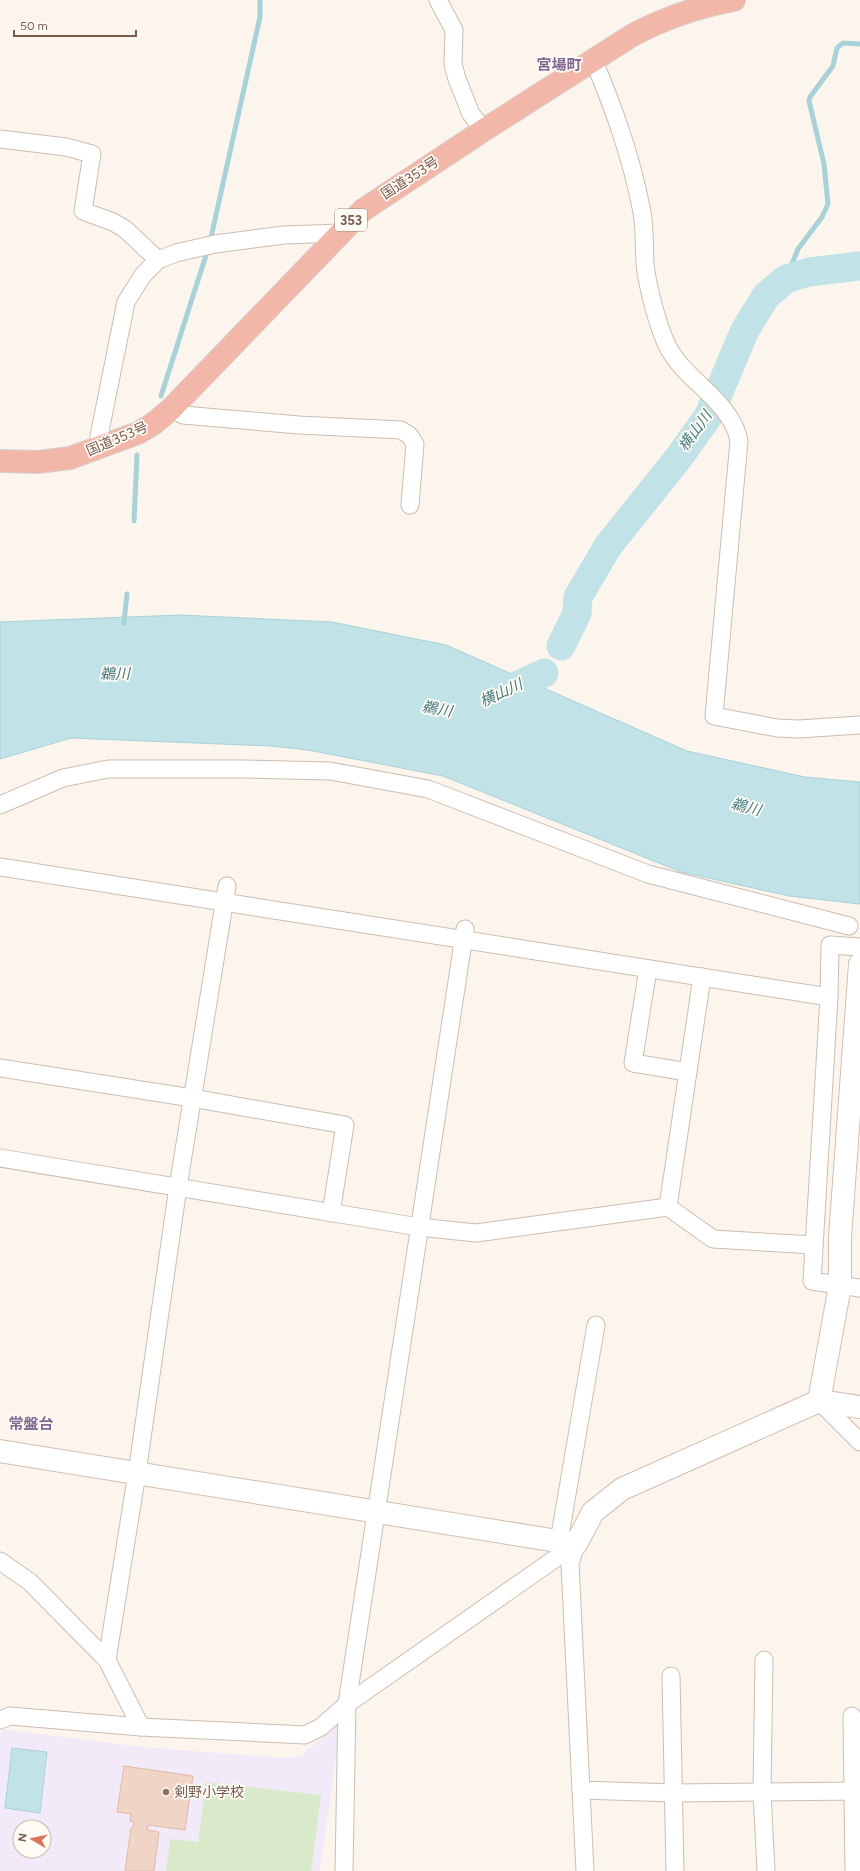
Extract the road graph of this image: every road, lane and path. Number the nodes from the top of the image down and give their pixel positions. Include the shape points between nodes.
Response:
1 (438, 0) edge
2 (734, 0) edge
3 (679, 7) edge
4 (593, 59) junction
5 (484, 130) junction
6 (0, 139) edge
7 (339, 233) junction
8 (158, 260) junction
9 (171, 410) junction
10 (99, 448) junction
11 (0, 460) edge
12 (410, 505) dead end
13 (860, 725) edge
14 (0, 805) edge
15 (0, 867) edge
16 (226, 894) junction
17 (849, 926) dead end
18 (465, 935) junction
19 (860, 947) edge
20 (860, 964) edge
21 (648, 969) junction
22 (702, 978) junction
23 (829, 997) junction
24 (0, 1068) edge
25 (688, 1072) junction
26 (192, 1098) junction
27 (0, 1158) edge
28 (178, 1187) junction
29 (668, 1207) junction
30 (331, 1213) junction
31 (419, 1228) junction
32 (814, 1245) junction
33 (850, 1287) edge
34 (596, 1324) dead end
35 (819, 1401) junction
36 (860, 1407) edge
37 (860, 1442) edge
38 (0, 1452) edge
39 (137, 1473) junction
40 (377, 1511) junction
41 (568, 1543) junction
42 (0, 1561) edge
43 (107, 1660) junction
44 (764, 1660) dead end
45 (671, 1676) dead end
46 (347, 1704) junction
47 (852, 1716) dead end
48 (0, 1720) edge
49 (141, 1727) junction
50 (581, 1790) junction
51 (856, 1791) edge
52 (762, 1792) junction
53 (674, 1793) junction
54 (344, 1871) edge
55 (585, 1871) edge
56 (675, 1871) edge
57 (766, 1871) edge
58 (854, 1871) edge

1 - 5 street via 454,30 453,64 456,79 471,114
2 - 3 highway, 国道353号 / 353 via 705,6
3 - 4 highway, 国道353号 / 353
4 - 5 highway, 国道353号 / 353
4 - 13 street via 617,116 631,162 642,214 645,264 661,330 672,354 682,367 734,423 739,441 714,716 799,729
5 - 7 highway, 国道353号 / 353 via 369,206
6 - 8 street via 66,147 92,154 83,212 114,222 125,229
7 - 8 street via 284,235 208,246
7 - 9 highway, 国道353号 / 353
8 - 10 street via 143,275 126,302 99,436
9 - 10 highway, 国道353号 / 353 via 138,432
9 - 12 street via 183,415 299,425 402,430 415,444
10 - 11 highway, 国道353号 / 353 via 55,461
14 - 17 street via 63,778 108,769 330,771 428,789 648,874
15 - 16 street
16 - 18 street
16 - 26 street
18 - 21 street
18 - 31 street
19 - 23 street via 830,945
20 - 33 street via 840,1237
21 - 22 street
21 - 25 street via 633,1063
22 - 23 street
22 - 25 street
23 - 32 street
24 - 26 street
25 - 29 street
26 - 28 street
26 - 30 street via 345,1125
27 - 28 street
28 - 30 street
28 - 39 street
29 - 31 street via 476,1233
29 - 32 street via 713,1240
30 - 31 street
31 - 40 street
32 - 33 street via 812,1281
33 - 35 street
34 - 41 street
35 - 36 street
35 - 37 street
35 - 41 street via 622,1489 593,1512
38 - 39 street
39 - 40 street
39 - 43 street
40 - 41 street
40 - 46 street
41 - 46 street
41 - 50 street
42 - 43 street via 30,1582
43 - 49 street
44 - 52 street
45 - 53 street
46 - 49 street via 321,1727 305,1735
46 - 54 street
47 - 51 street
48 - 49 street via 10,1716
50 - 53 street
50 - 55 street
51 - 52 street
51 - 58 street
52 - 53 street
52 - 57 street
53 - 56 street

